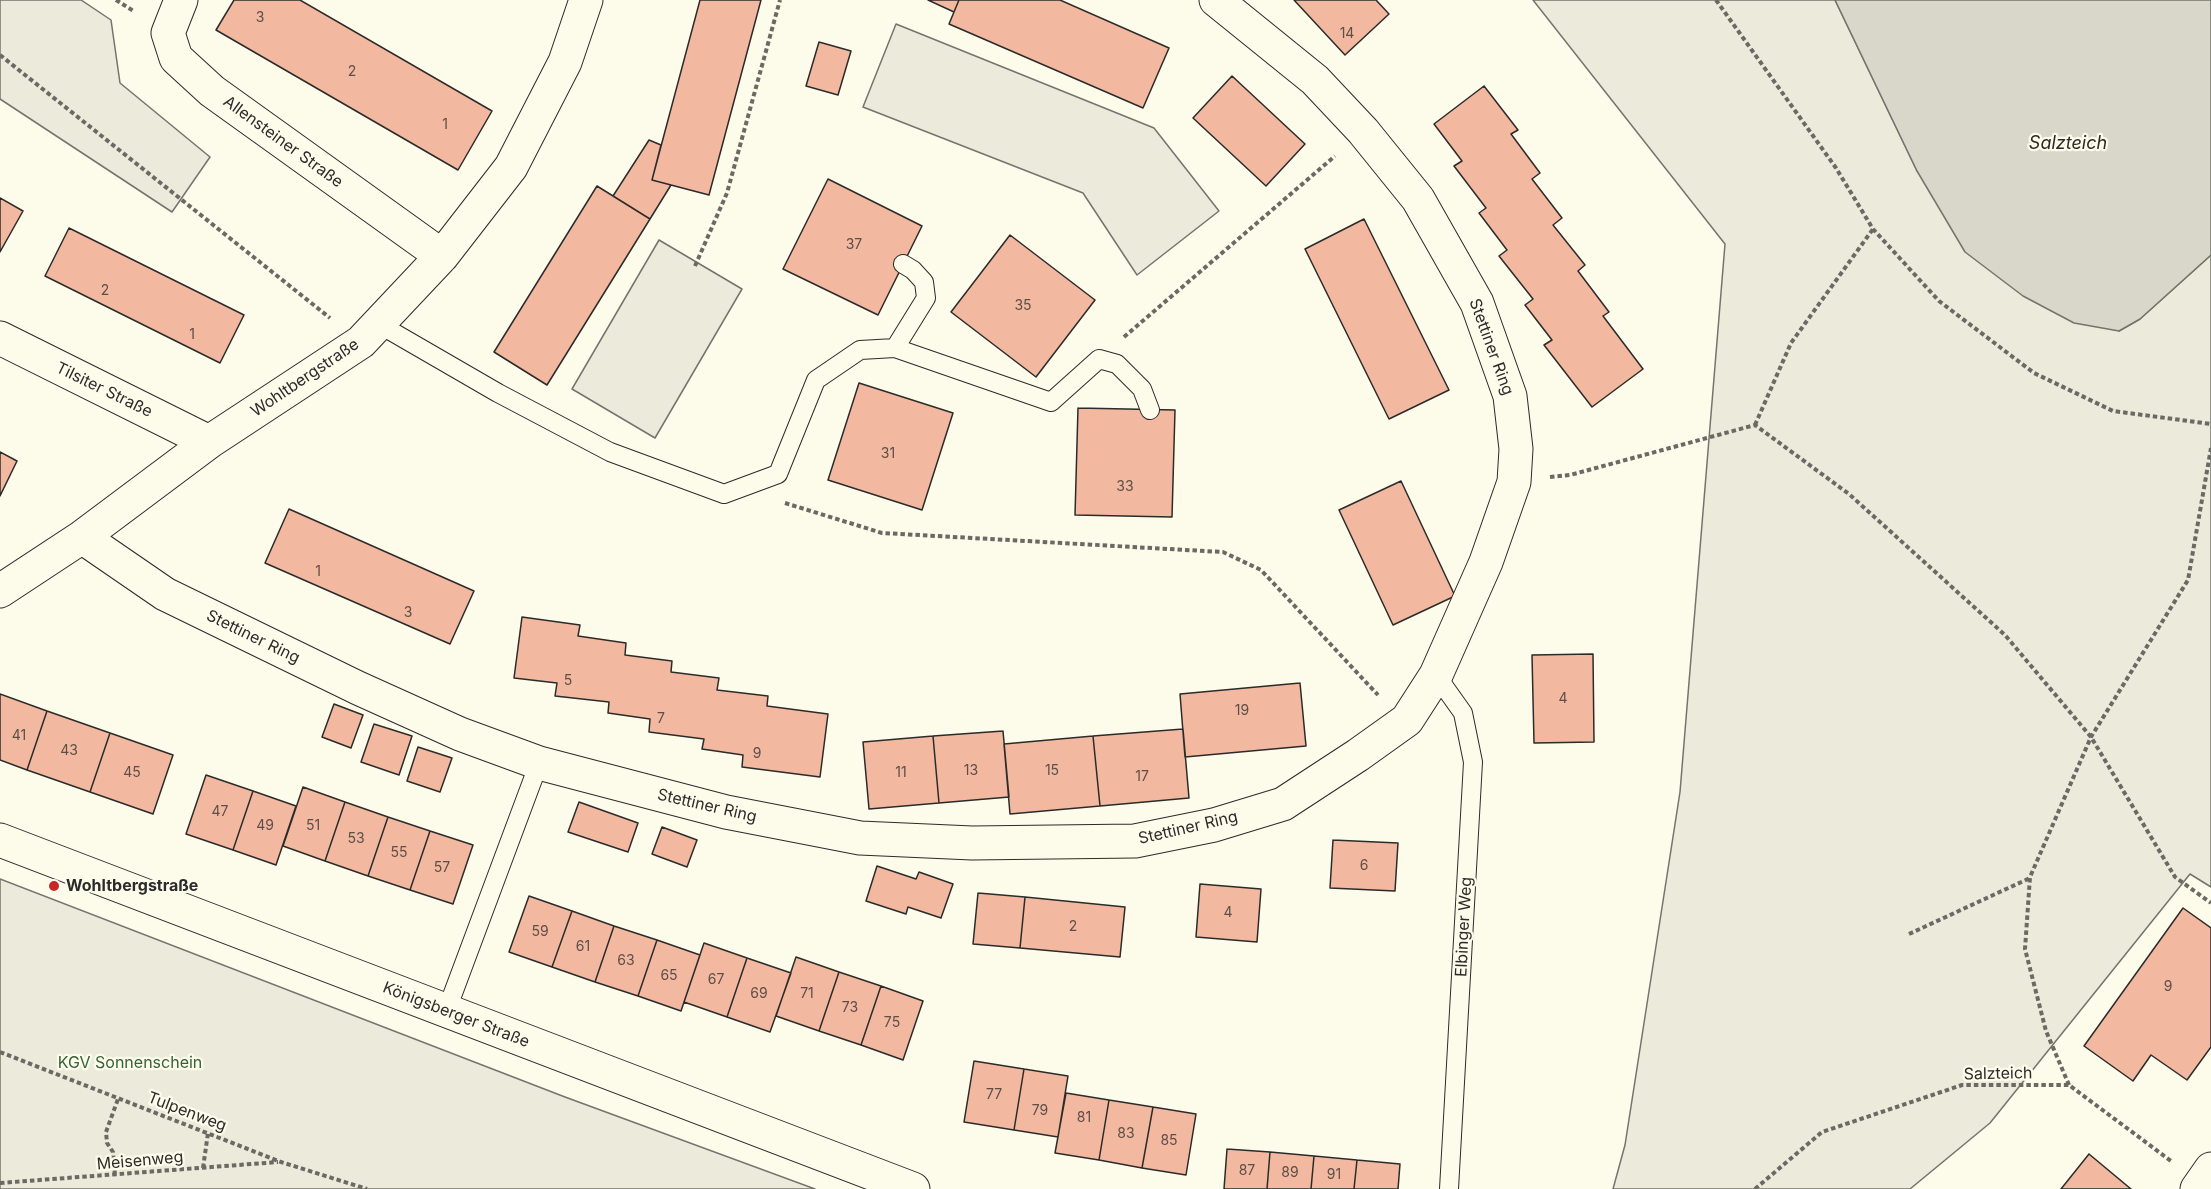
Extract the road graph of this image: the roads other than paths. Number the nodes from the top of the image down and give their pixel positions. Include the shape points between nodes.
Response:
1 (586, 0) edge
2 (1216, 0) edge
3 (181, 1) edge
4 (442, 256) junction
5 (903, 264) dead end
6 (369, 332) junction
7 (0, 338) edge
8 (895, 348) junction
9 (1150, 410) dead end
10 (209, 442) junction
11 (82, 537) junction
12 (0, 591) edge
13 (1436, 675) junction
14 (539, 763) junction
15 (0, 840) edge
16 (446, 1012) junction
17 (913, 1189) edge
18 (1449, 1189) edge

1 - 4 street, Wohltbergstraße via 565,62 511,167
2 - 13 street, Stettiner Ring via 1315,80 1418,199 1477,303 1510,396 1516,449 1514,482 1486,562
3 - 4 street, Allensteiner Straße via 168,33 176,58 212,91
4 - 6 street, Wohltbergstraße
5 - 8 lane via 924,282 926,298
6 - 8 lane via 610,452 724,494 778,474 816,380 860,350
6 - 10 street, Wohltbergstraße
7 - 10 street, Tilsiter Straße
8 - 9 lane via 1051,402 1099,359 1117,364 1142,389
10 - 11 street, Wohltbergstraße
11 - 12 street, Wohltbergstraße
11 - 14 street, Stettiner Ring via 165,594 358,688
13 - 14 street, Stettiner Ring via 1407,720 1282,804 1214,825 1135,841 972,843 860,838 726,812
13 - 18 lane, Elbinger Weg via 1463,713 1473,762
14 - 16 lane
15 - 16 street, Königsberger Straße
16 - 17 street, Königsberger Straße

